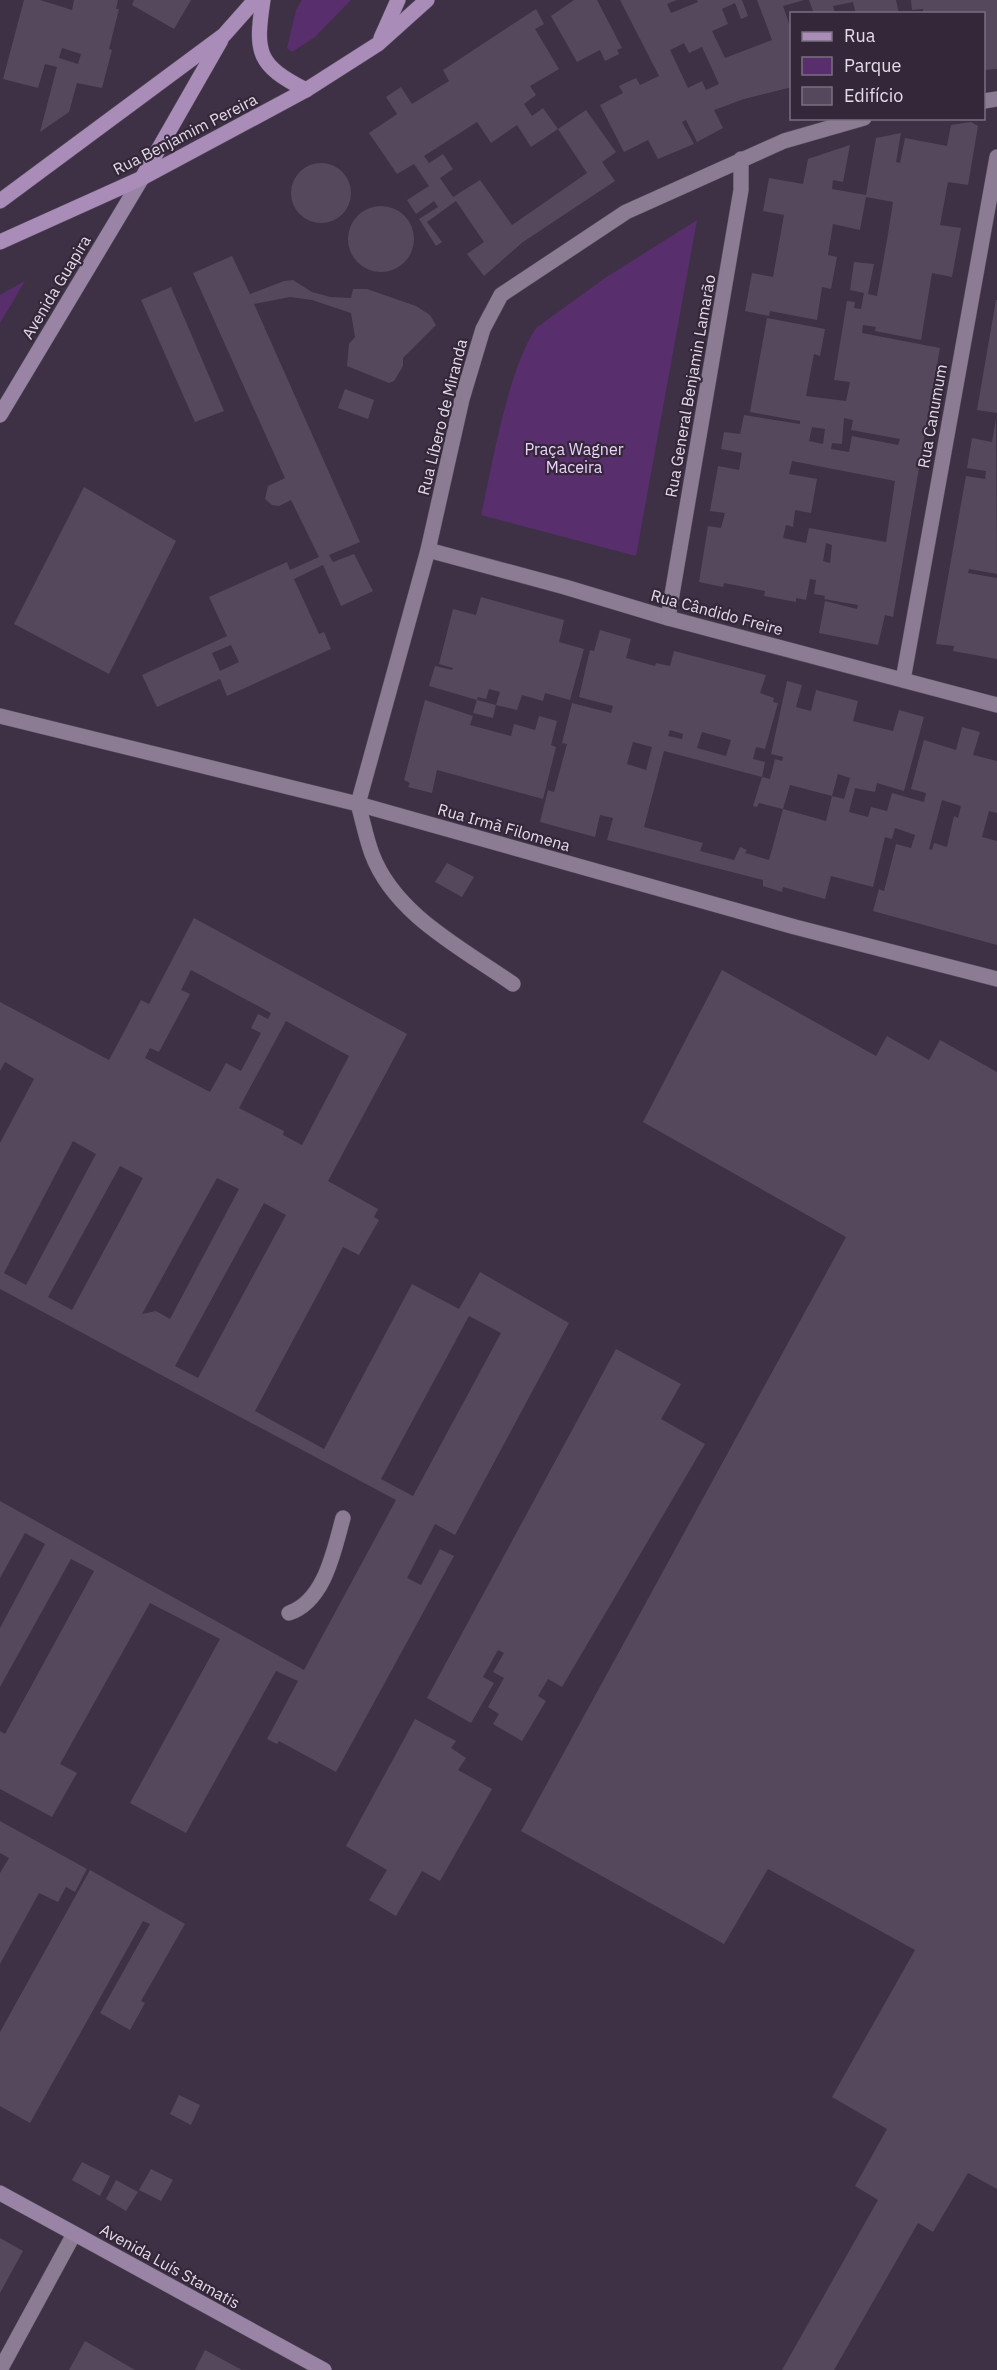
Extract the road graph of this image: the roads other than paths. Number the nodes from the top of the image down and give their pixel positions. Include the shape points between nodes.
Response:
1 (255, 0) edge
2 (263, 0) edge
3 (398, 0) edge
4 (427, 0) edge
5 (224, 34) junction
6 (378, 44) junction
7 (306, 90) junction
8 (857, 120) edge
9 (997, 158) edge
10 (741, 159) junction
11 (142, 178) junction
12 (0, 201) edge
13 (0, 242) edge
14 (0, 415) edge
15 (428, 550) junction
16 (668, 618) junction
17 (903, 680) junction
18 (997, 705) edge
19 (0, 716) edge
20 (358, 804) junction
21 (997, 979) edge
22 (513, 984) dead end
23 (343, 1518) dead end
24 (289, 1613) dead end
25 (0, 2193) edge
26 (74, 2234) junction
27 (0, 2370) edge
28 (324, 2370) edge

1 - 5 main road
2 - 7 main road via 259,27 265,60 272,70
3 - 6 main road
4 - 6 main road, Rua Benjamim Pereira
5 - 11 main road
5 - 12 main road
6 - 7 main road, Rua Benjamim Pereira
7 - 11 main road, Rua Benjamim Pereira
8 - 10 street, Rua Líbero de Miranda via 784,141
9 - 17 street, Rua Canumum
10 - 15 street, Rua Líbero de Miranda via 626,212 501,295 483,328 462,399
10 - 16 street, Rua General Benjamin Lamarão via 741,190
11 - 13 main road, Rua Benjamim Pereira
11 - 14 main road, Avenida Guapira
15 - 16 street, Rua Cândido Freire
15 - 20 street, Rua Líbero de Miranda
16 - 17 street, Rua Cândido Freire
17 - 18 street, Rua Cândido Freire
19 - 20 street, Rua Irmã Filomena
20 - 21 street, Rua Irmã Filomena via 795,927
20 - 22 street via 372,855 412,912
23 - 24 street via 332,1557 316,1591 306,1605
25 - 26 main road, Avenida Luís Stamatis
26 - 27 street
26 - 28 main road, Avenida Luís Stamatis

